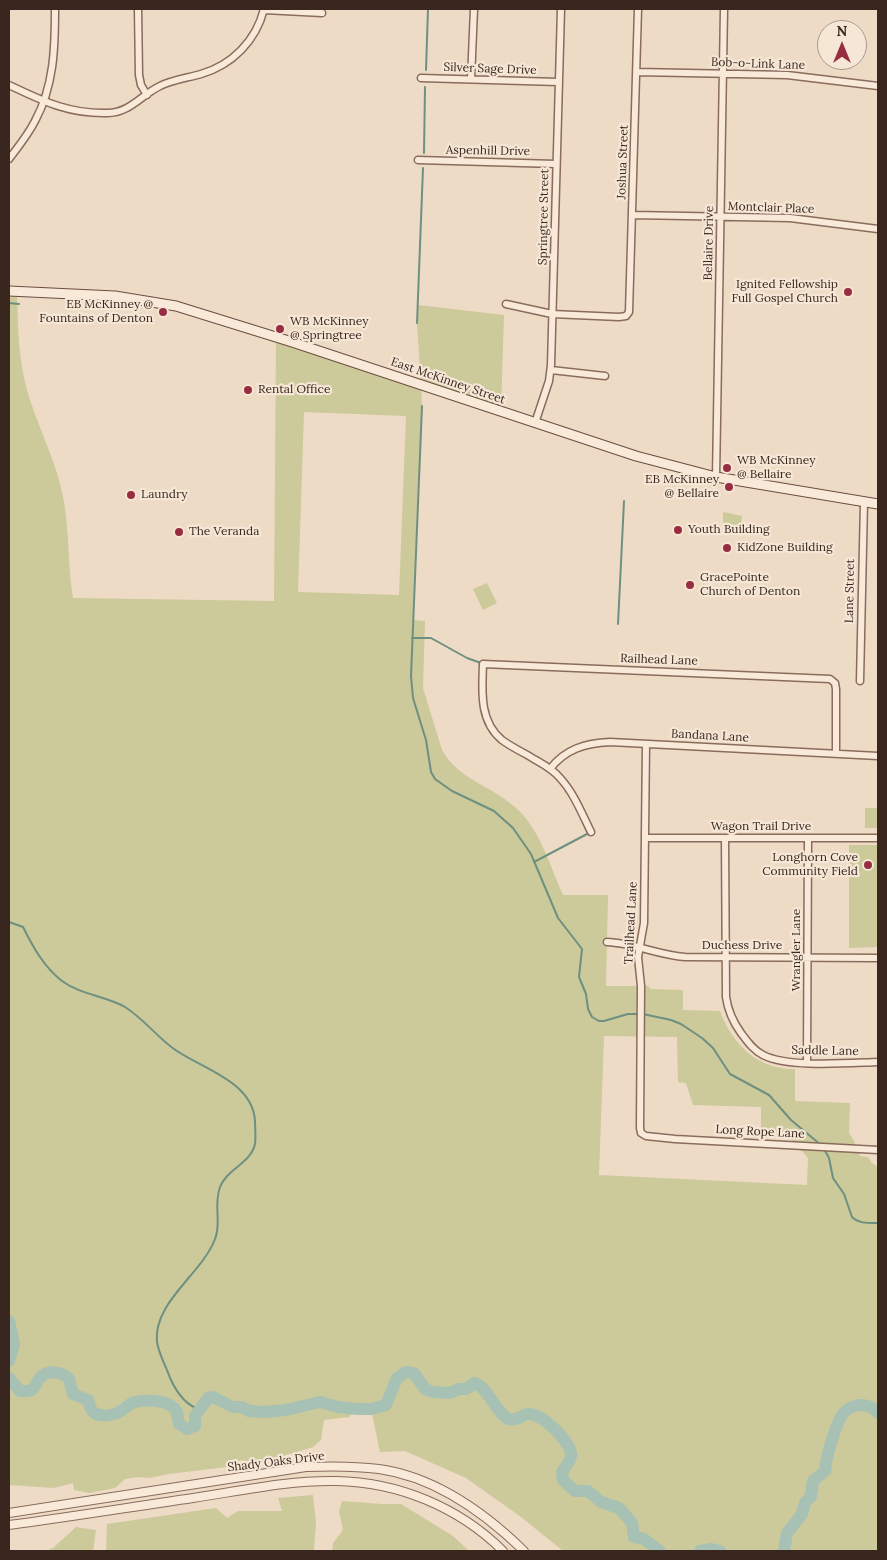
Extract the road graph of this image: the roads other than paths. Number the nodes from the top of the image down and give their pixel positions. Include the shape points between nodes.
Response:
1 (55, 9) edge
2 (138, 9) edge
3 (474, 9) edge
4 (561, 9) edge
5 (638, 9) edge
6 (724, 9) edge
7 (264, 10) edge
8 (322, 13) dead end
9 (637, 72) junction
10 (722, 74) junction
11 (421, 78) dead end
12 (471, 79) junction
13 (558, 82) junction
14 (9, 86) edge
15 (878, 86) edge
16 (147, 95) junction
17 (43, 101) junction
18 (9, 159) edge
19 (418, 160) dead end
20 (556, 164) junction
21 (632, 215) junction
22 (721, 217) junction
23 (878, 229) edge
24 (9, 291) edge
25 (506, 304) dead end
26 (552, 314) junction
27 (550, 370) junction
28 (605, 376) dead end
29 (535, 423) junction
30 (716, 477) junction
31 (864, 502) junction
32 (878, 504) edge
33 (860, 681) dead end
34 (646, 744) junction
35 (836, 753) junction
36 (878, 756) edge
37 (550, 768) junction
38 (591, 832) dead end
39 (644, 838) junction
40 (725, 838) junction
41 (808, 838) junction
42 (878, 838) edge
43 (607, 942) dead end
44 (639, 946) junction
45 (726, 957) junction
46 (808, 958) junction
47 (878, 958) edge
48 (878, 1062) edge
49 (807, 1063) junction
50 (642, 1133) joint
51 (878, 1150) edge
52 (23, 1511) junction
53 (9, 1513) edge
54 (25, 1523) junction
55 (9, 1525) edge
56 (503, 1551) edge
57 (524, 1551) edge

1 - 17 street via 53,66
2 - 16 street via 138,75
3 - 12 street
4 - 13 street, Springtree Street
5 - 9 street, Joshua Street
6 - 10 street, Bellaire Drive
7 - 8 street
7 - 16 street via 251,38 231,59 207,72 166,83
9 - 10 street, Bob-o-Link Lane
9 - 21 street, Joshua Street
10 - 15 street, Bob-o-Link Lane via 787,75
10 - 22 street, Bellaire Drive
11 - 12 street, Silver Sage Drive
12 - 13 street, Silver Sage Drive
13 - 20 street, Springtree Street
14 - 17 street
16 - 17 street via 128,108 108,113 73,111
17 - 18 street via 32,126
19 - 20 street, Aspenhill Drive
20 - 26 street, Springtree Street
21 - 22 street, Montclair Place
21 - 26 street, Joshua Street via 628,314 620,317
22 - 23 street, Montclair Place via 790,218
22 - 30 street, Bellaire Drive
24 - 29 main road, East McKinney Street via 115,296 176,306
25 - 26 street
26 - 27 street, Springtree Street
27 - 28 street
27 - 29 street, Springtree Street
29 - 30 main road, East McKinney Street via 636,456
30 - 31 main road, East McKinney Street
31 - 32 main road, East McKinney Street
31 - 33 street, Lane Street
34 - 35 street, Bandana Lane
34 - 37 street, Bandana Lane via 610,742 587,745 568,752
34 - 39 street, Trailhead Lane
35 - 36 street, Bandana Lane
35 - 37 street, Railhead Lane via 836,689 833,680 483,664 482,695 489,724 503,740
37 - 38 street via 571,793
39 - 40 street, Wagon Trail Drive
39 - 44 street, Trailhead Lane via 644,923
40 - 41 street, Wagon Trail Drive
40 - 45 street, Saddle Lane
41 - 42 street, Wagon Trail Drive
41 - 46 street, Wrangler Lane
43 - 44 street, Duchess Drive
44 - 45 street, Duchess Drive via 682,957
44 - 50 street, Trailhead Lane
45 - 46 street, Duchess Drive
45 - 49 street, Saddle Lane via 727,1005 743,1037 755,1050 768,1057
46 - 47 street, Duchess Drive
46 - 49 street, Wrangler Lane
48 - 49 street, Saddle Lane
50 - 51 street, Long Rope Lane via 675,1139
52 - 53 street, Shady Oaks Drive
52 - 54 street
52 - 57 street, Shady Oaks Drive via 306,1467 380,1469 439,1487 457,1497 499,1527
54 - 55 street, Shady Oaks Drive
54 - 56 street, Shady Oaks Drive via 270,1486 356,1482 397,1489 432,1502 469,1523

